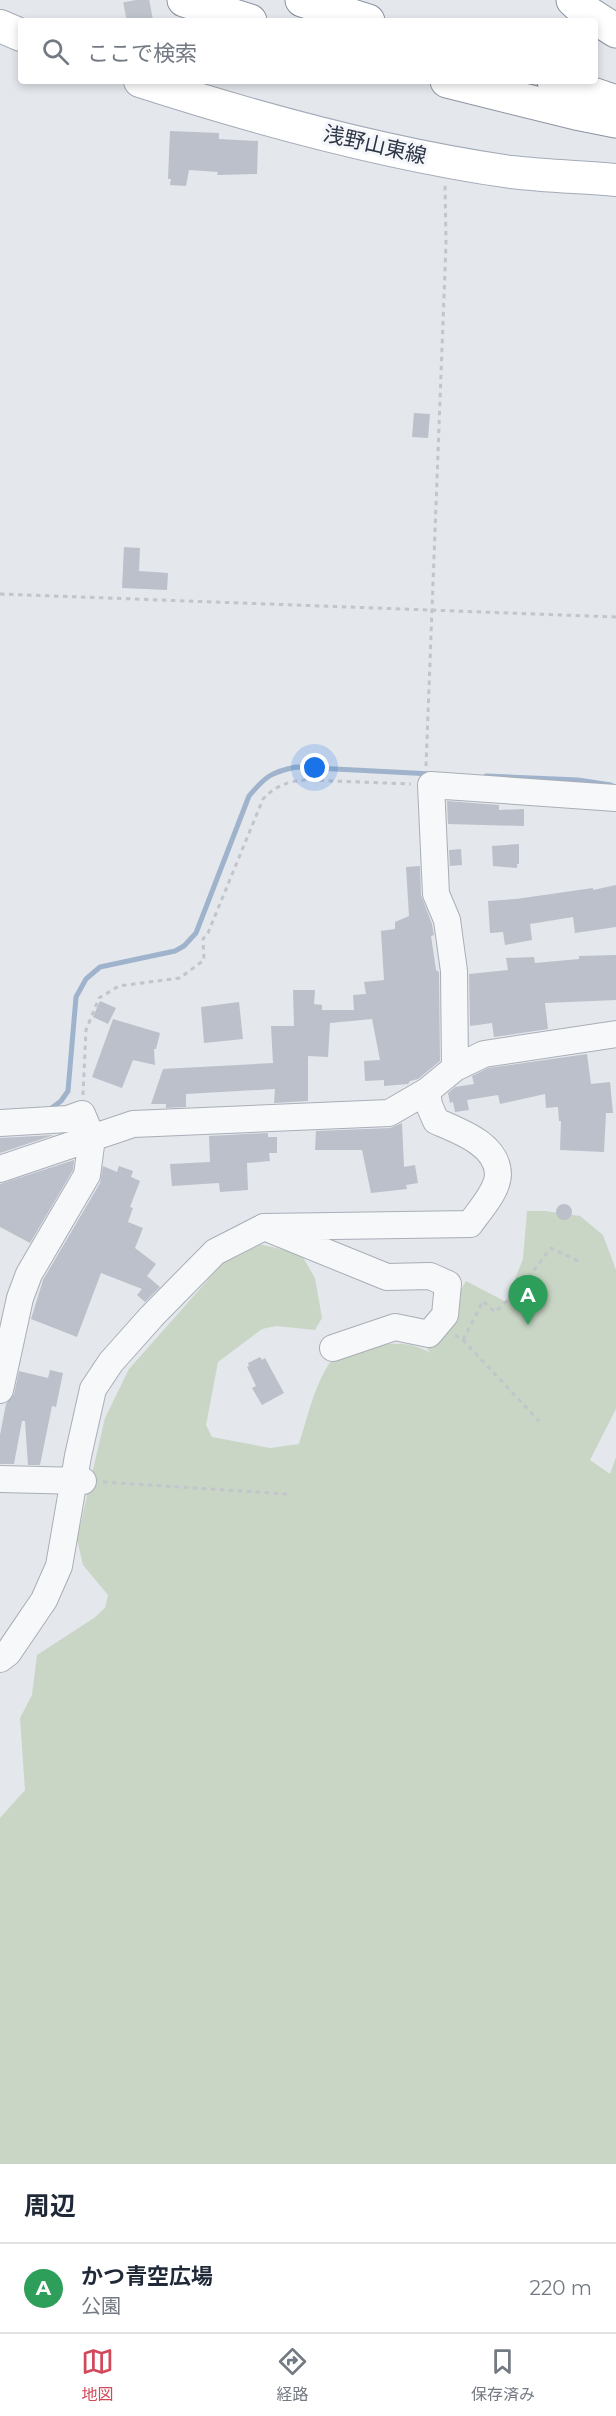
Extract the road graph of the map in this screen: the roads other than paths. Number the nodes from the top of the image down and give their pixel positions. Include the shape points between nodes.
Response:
1 (184, 0) edge
2 (302, 0) edge
3 (573, 0) edge
4 (241, 18) edge
5 (359, 18) edge
6 (596, 18) edge
7 (598, 19) edge
8 (0, 26) edge
9 (616, 31) edge
10 (18, 34) edge
11 (150, 84) edge
12 (459, 84) edge
13 (563, 84) edge
14 (616, 102) edge
15 (616, 121) edge
16 (616, 180) edge
17 (616, 798) edge
18 (616, 1034) edge
19 (455, 1068) junction
20 (428, 1090) junction
21 (0, 1123) edge
22 (92, 1138) junction
23 (0, 1169) edge
24 (264, 1227) junction
25 (333, 1348) dead end
26 (0, 1390) edge
27 (0, 1479) edge
28 (79, 1481) junction
29 (0, 1659) edge

1 - 4 highway
2 - 5 highway
3 - 6 highway
7 - 9 highway
8 - 10 main road
11 - 16 main road, 浅野山東線 via 249,114 445,162
12 - 15 highway
13 - 14 highway
17 - 19 street via 428,776 436,894 447,920 454,971
18 - 19 street via 484,1054
19 - 20 street
20 - 22 street via 389,1113 133,1124
20 - 24 street via 436,1121 479,1143 491,1157 498,1175 470,1224
21 - 22 street via 68,1119 82,1114
22 - 23 street
22 - 26 street via 87,1175 29,1275 20,1298
24 - 25 street via 387,1277 430,1276 448,1284 445,1315 429,1334 395,1327
24 - 28 street via 215,1252 111,1362 93,1389 78,1456
27 - 28 street
28 - 29 street via 59,1566 45,1600

